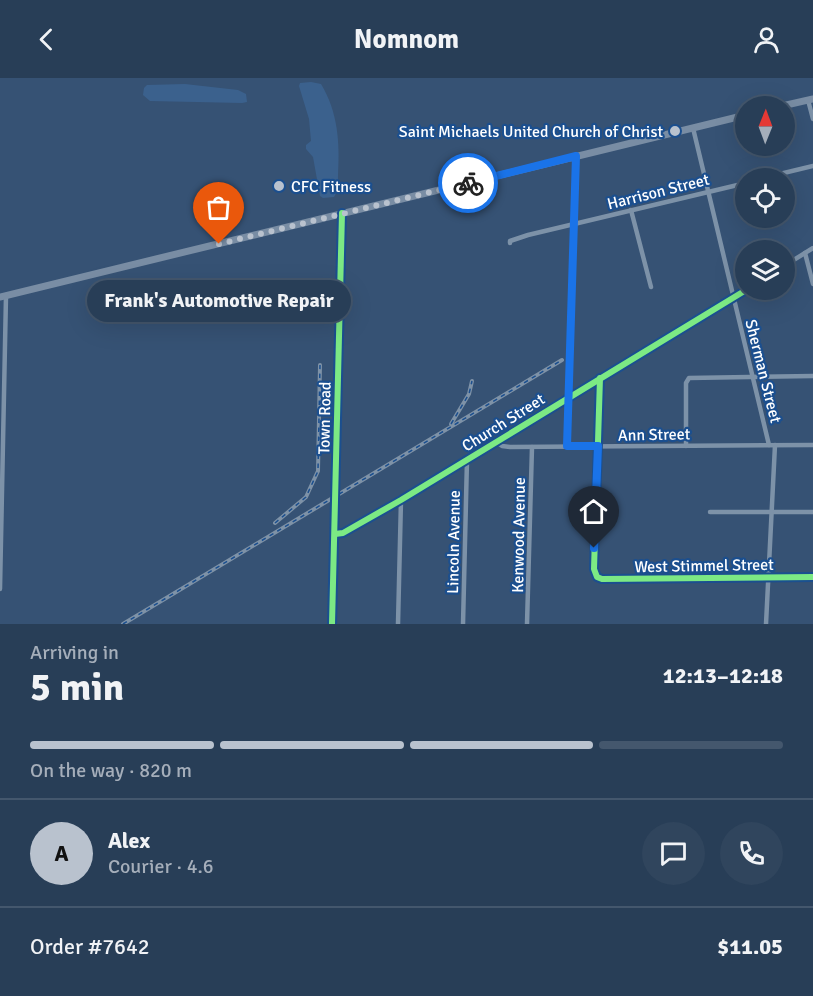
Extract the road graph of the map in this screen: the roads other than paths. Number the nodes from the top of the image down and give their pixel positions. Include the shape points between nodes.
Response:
1 (811, 100) edge
2 (795, 103) edge
3 (735, 118) edge
4 (813, 119) edge
5 (693, 128) junction
6 (576, 156) junction
7 (813, 166) edge
8 (795, 170) edge
9 (735, 186) edge
10 (708, 192) junction
11 (631, 210) junction
12 (342, 213) junction
13 (574, 224) junction
14 (510, 243) dead end
15 (813, 248) edge
16 (805, 253) junction
17 (795, 259) edge
18 (813, 284) edge
19 (651, 287) dead end
20 (3, 297) edge
21 (734, 297) junction
22 (813, 376) edge
23 (753, 377) junction
24 (600, 378) junction
25 (569, 396) junction
26 (496, 442) junction
27 (772, 445) junction
28 (813, 445) edge
29 (567, 446) junction
30 (598, 446) junction
31 (686, 446) junction
32 (532, 447) junction
33 (467, 460) junction
34 (401, 500) junction
35 (710, 512) dead end
36 (772, 512) junction
37 (813, 512) edge
38 (334, 534) junction
39 (813, 577) edge
40 (769, 578) junction
41 (0, 589) edge
42 (332, 624) edge
43 (398, 624) edge
44 (463, 624) edge
45 (528, 624) edge
46 (766, 624) edge

1 - 2 main road
1 - 4 street
3 - 5 main road
5 - 6 main road
5 - 10 street, Sherman Street
6 - 12 main road
6 - 13 street
7 - 8 street
9 - 10 street, Harrison Street
10 - 11 street, Harrison Street
10 - 21 street, Sherman Street
11 - 13 street, Harrison Street
11 - 19 street
12 - 20 main road
12 - 38 street, Town Road
13 - 14 street, Harrison Street
13 - 25 street
15 - 16 street
16 - 17 street
16 - 18 street
20 - 41 street
21 - 23 street, Sherman Street
21 - 24 street, Church Street
22 - 23 street
23 - 27 street, Sherman Street
23 - 31 street via 689,378
24 - 25 street, Church Street
24 - 30 street
25 - 26 street, Church Street
25 - 29 street
26 - 32 street, Ann Street via 502,446
26 - 33 street, Church Street
27 - 28 street, Ann Street
27 - 31 street, Ann Street
27 - 36 street, Sherman Street
29 - 30 street, Ann Street
29 - 32 street, Ann Street
30 - 31 street, Ann Street
30 - 40 street, West Stimmel Street via 594,569 597,577
32 - 45 street, Kenwood Avenue
33 - 34 street, Church Street
33 - 44 street, Lincoln Avenue
34 - 38 street, Church Street via 343,533
34 - 43 street
35 - 36 street
36 - 37 street
36 - 40 street, Sherman Street
38 - 42 street, Town Road
39 - 40 street, West Stimmel Street
40 - 46 street, Sherman Street

